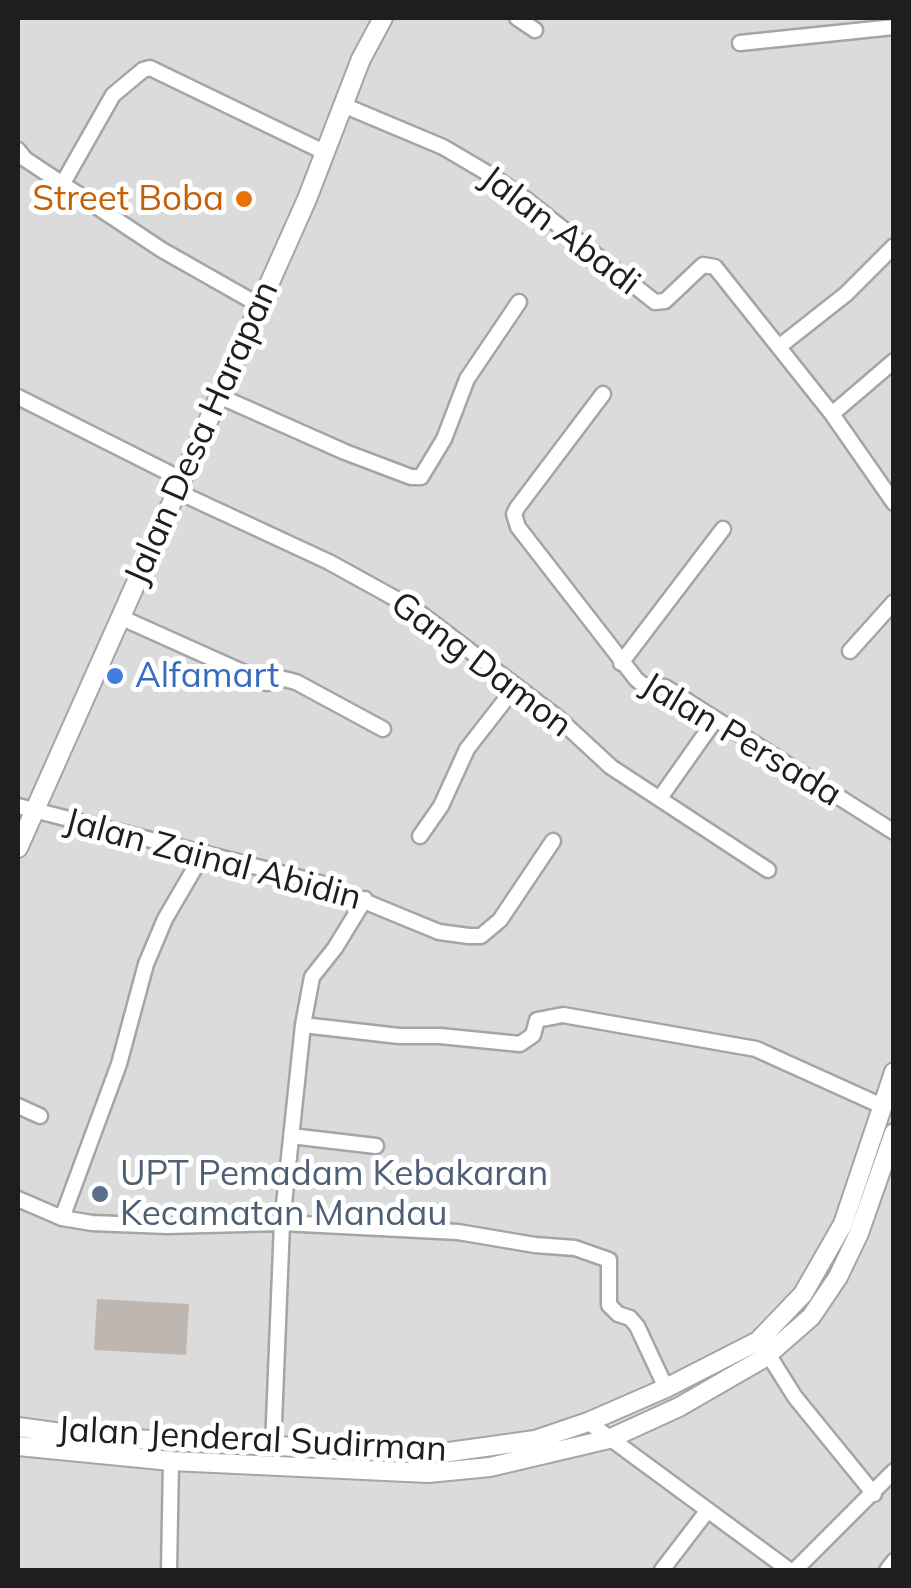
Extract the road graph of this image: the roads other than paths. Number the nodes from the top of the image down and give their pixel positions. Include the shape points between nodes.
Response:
1 (384, 18) edge
2 (517, 18) edge
3 (894, 27) edge
4 (535, 30) dead end
5 (740, 43) dead end
6 (343, 106) junction
7 (324, 152) junction
8 (20, 157) edge
9 (63, 183) junction
10 (894, 246) edge
11 (519, 302) dead end
12 (259, 305) junction
13 (780, 346) junction
14 (894, 361) edge
15 (603, 394) dead end
16 (220, 396) junction
17 (18, 397) edge
18 (832, 414) junction
19 (179, 485) junction
20 (894, 503) edge
21 (723, 529) dead end
22 (894, 602) edge
23 (120, 617) junction
24 (850, 651) dead end
25 (621, 664) junction
26 (516, 686) junction
27 (715, 720) junction
28 (382, 729) dead end
29 (660, 798) junction
30 (25, 809) edge
31 (894, 832) edge
32 (420, 836) dead end
33 (553, 841) dead end
34 (18, 848) edge
35 (204, 852) junction
36 (768, 870) dead end
37 (365, 899) junction
38 (303, 1025) junction
39 (894, 1072) edge
40 (18, 1106) edge
41 (882, 1106) junction
42 (40, 1116) dead end
43 (894, 1133) edge
44 (290, 1136) junction
45 (376, 1146) dead end
46 (18, 1199) edge
47 (62, 1218) junction
48 (282, 1223) junction
49 (768, 1354) junction
50 (666, 1388) junction
51 (588, 1422) junction
52 (18, 1427) edge
53 (609, 1440) junction
54 (18, 1446) edge
55 (90, 1446) junction
56 (272, 1447) junction
57 (171, 1461) junction
58 (894, 1471) edge
59 (874, 1494) junction
60 (708, 1510) junction
61 (894, 1561) edge
62 (169, 1570) edge
63 (662, 1570) edge
64 (792, 1570) edge
65 (887, 1570) edge

1 - 6 street, Jalan Desa Harapan
2 - 4 street
3 - 5 street
6 - 7 street, Jalan Desa Harapan
6 - 13 street, Jalan Abadi via 443,148 494,178 654,302 665,301 703,265 715,267
7 - 9 street via 150,68 113,95
7 - 12 street, Jalan Desa Harapan
8 - 9 street
9 - 12 street
10 - 13 street
11 - 16 street via 467,380 421,477 345,452
12 - 16 street, Jalan Desa Harapan
13 - 18 street, Jalan Abadi
14 - 18 street
15 - 25 street, Jalan Persada via 514,514
16 - 19 street, Jalan Desa Harapan
17 - 19 street, Gang Damon
18 - 20 street, Jalan Abadi
19 - 23 street, Jalan Desa Harapan
19 - 26 street, Gang Damon via 416,610
21 - 25 street
22 - 24 street
23 - 28 street via 268,682 296,682
23 - 30 street, Jalan Desa Harapan
25 - 27 street, Jalan Persada via 643,685 664,687
26 - 29 street, Gang Damon via 611,767
26 - 32 street via 467,749 442,806
27 - 29 street
27 - 31 street, Jalan Persada
29 - 36 street, Gang Damon
30 - 34 street, Jalan Desa Harapan
30 - 35 street, Jalan Zainal Abidin
33 - 37 street, Jalan Zainal Abidin via 500,920 481,936 439,932
35 - 37 street, Jalan Zainal Abidin
35 - 47 street via 146,964 119,1064
37 - 38 street via 312,978
38 - 41 street via 520,1044 537,1020 563,1015 756,1050
38 - 44 street
39 - 41 street, Jalan Jenderal Sudirman
40 - 42 street
41 - 50 street, Jalan Jenderal Sudirman via 843,1224 803,1294 758,1341
43 - 49 street, Jalan Jenderal Sudirman via 838,1277 810,1316
44 - 45 street
44 - 48 street
46 - 47 street
47 - 48 street via 167,1226
48 - 50 street via 458,1232 575,1248 608,1260 609,1306 637,1326
48 - 56 street
49 - 53 street, Jalan Jenderal Sudirman
49 - 59 street via 794,1397
50 - 51 street, Jalan Jenderal Sudirman
51 - 53 street
51 - 56 street, Jalan Jenderal Sudirman via 535,1440 449,1452
52 - 55 street, Jalan Jenderal Sudirman
53 - 57 street, Jalan Jenderal Sudirman via 520,1462 428,1472
53 - 60 street
54 - 55 street, Jalan Jenderal Sudirman
55 - 56 street, Jalan Jenderal Sudirman
55 - 57 street, Jalan Jenderal Sudirman
57 - 62 street
58 - 59 street
59 - 64 street
60 - 63 street
60 - 64 street
61 - 65 street

